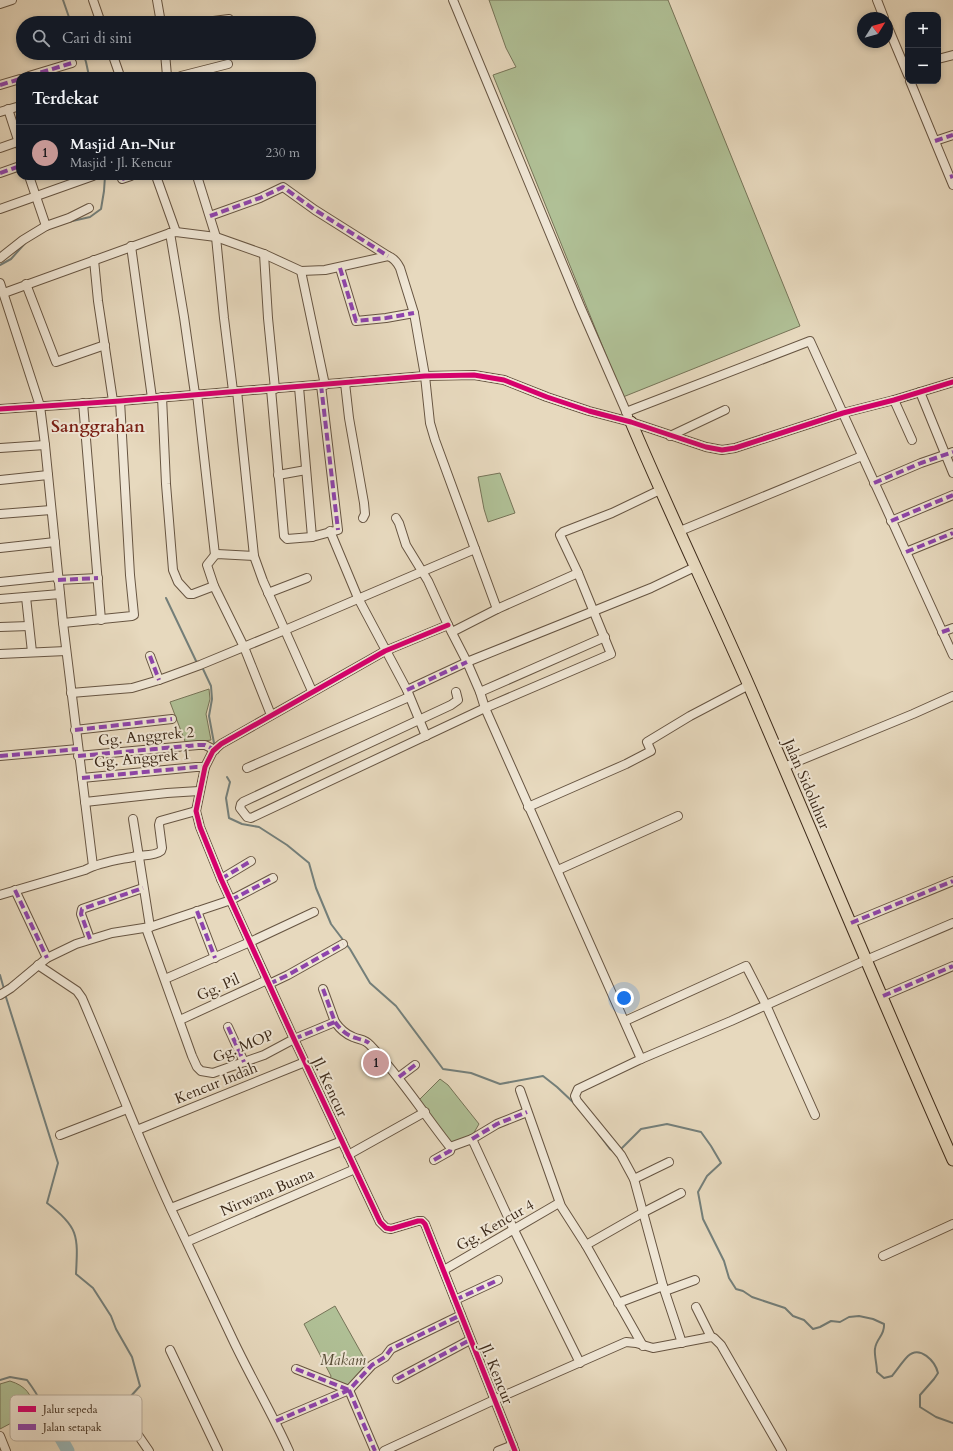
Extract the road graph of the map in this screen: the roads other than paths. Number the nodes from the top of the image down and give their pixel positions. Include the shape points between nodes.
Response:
1 (12, 0) edge
2 (93, 0) edge
3 (157, 0) edge
4 (453, 0) edge
5 (877, 0) edge
6 (0, 4) edge
7 (882, 12) edge
8 (99, 16) edge
9 (160, 16) edge
10 (893, 38) edge
11 (953, 55) edge
12 (941, 58) edge
13 (114, 60) edge
14 (166, 60) edge
15 (72, 63) dead end
16 (228, 64) dead end
17 (905, 66) edge
18 (42, 72) edge
19 (119, 72) edge
20 (167, 72) edge
21 (197, 72) edge
22 (16, 80) edge
23 (911, 84) edge
24 (0, 85) edge
25 (16, 107) edge
26 (4, 111) edge
27 (953, 135) edge
28 (16, 137) edge
29 (935, 141) junction
30 (16, 144) edge
31 (0, 148) edge
32 (16, 167) edge
33 (0, 173) edge
34 (952, 179) edge
35 (31, 180) edge
36 (81, 180) edge
37 (157, 180) edge
38 (198, 180) edge
39 (36, 195) junction
40 (89, 208) dead end
41 (0, 209) edge
42 (210, 216) junction
43 (46, 226) junction
44 (173, 233) junction
45 (216, 237) junction
46 (131, 246) junction
47 (264, 254) junction
48 (388, 256) junction
49 (0, 258) edge
50 (94, 260) junction
51 (340, 268) junction
52 (302, 271) junction
53 (0, 283) edge
54 (26, 284) junction
55 (4, 293) junction
56 (414, 314) junction
57 (105, 346) junction
58 (425, 376) junction
59 (953, 382) edge
60 (345, 383) junction
61 (323, 385) junction
62 (299, 387) junction
63 (273, 389) junction
64 (235, 391) junction
65 (920, 392) junction
66 (196, 394) junction
67 (162, 397) junction
68 (152, 398) junction
69 (894, 400) junction
70 (117, 401) junction
71 (84, 403) junction
72 (40, 406) junction
73 (0, 409) edge
74 (725, 410) dead end
75 (843, 414) junction
76 (628, 417) junction
77 (670, 436) junction
78 (912, 440) dead end
79 (45, 445) junction
80 (0, 448) edge
81 (953, 452) edge
82 (945, 455) junction
83 (862, 456) junction
84 (306, 470) junction
85 (953, 473) edge
86 (48, 475) junction
87 (278, 475) junction
88 (0, 480) edge
89 (874, 483) junction
90 (660, 490) junction
91 (953, 495) edge
92 (52, 510) junction
93 (0, 514) edge
94 (363, 518) dead end
95 (396, 518) dead end
96 (892, 521) junction
97 (330, 531) junction
98 (680, 531) junction
99 (953, 533) edge
100 (312, 537) junction
101 (55, 542) junction
102 (0, 548) edge
103 (475, 548) junction
104 (906, 552) junction
105 (215, 555) junction
106 (254, 556) junction
107 (695, 567) junction
108 (422, 571) junction
109 (578, 573) junction
110 (58, 578) junction
111 (98, 578) junction
112 (307, 578) dead end
113 (0, 582) edge
114 (214, 586) junction
115 (268, 593) junction
116 (60, 594) junction
117 (26, 597) junction
118 (358, 598) junction
119 (0, 600) edge
120 (497, 609) junction
121 (592, 611) junction
122 (101, 620) junction
123 (63, 623) junction
124 (29, 626) junction
125 (0, 628) edge
126 (450, 628) junction
127 (953, 628) edge
128 (285, 630) junction
129 (942, 632) junction
130 (605, 637) junction
131 (244, 647) junction
132 (66, 651) junction
133 (385, 651) junction
134 (32, 652) junction
135 (0, 654) edge
136 (953, 655) edge
137 (150, 656) dead end
138 (467, 662) junction
139 (159, 680) junction
140 (749, 685) junction
141 (312, 691) junction
142 (71, 692) junction
143 (456, 692) dead end
144 (480, 692) junction
145 (408, 694) junction
146 (953, 696) edge
147 (486, 708) junction
148 (271, 715) junction
149 (172, 719) dead end
150 (419, 719) junction
151 (75, 730) junction
152 (426, 736) junction
153 (215, 750) junction
154 (78, 752) junction
155 (0, 756) edge
156 (784, 767) junction
157 (205, 768) junction
158 (247, 768) dead end
159 (82, 778) junction
160 (199, 791) junction
161 (85, 802) junction
162 (528, 807) junction
163 (196, 811) junction
164 (678, 816) dead end
165 (133, 819) dead end
166 (138, 856) junction
167 (251, 861) dead end
168 (93, 866) junction
169 (558, 870) junction
170 (273, 878) dead end
171 (222, 879) junction
172 (953, 881) edge
173 (143, 888) junction
174 (15, 890) junction
175 (0, 894) edge
176 (231, 900) junction
177 (197, 911) junction
178 (314, 912) dead end
179 (851, 923) junction
180 (953, 923) edge
181 (148, 927) junction
182 (90, 938) junction
183 (250, 942) junction
184 (343, 944) dead end
185 (47, 958) junction
186 (215, 958) junction
187 (866, 960) junction
188 (38, 965) junction
189 (953, 966) edge
190 (165, 979) junction
191 (268, 982) junction
192 (323, 989) dead end
193 (2, 994) edge
194 (882, 996) junction
195 (766, 1005) junction
196 (180, 1020) junction
197 (625, 1020) junction
198 (335, 1022) junction
199 (228, 1027) dead end
200 (294, 1039) junction
201 (641, 1059) junction
202 (244, 1062) junction
203 (305, 1062) junction
204 (415, 1065) dead end
205 (399, 1077) junction
206 (520, 1090) dead end
207 (127, 1109) junction
208 (424, 1112) junction
209 (527, 1112) junction
210 (815, 1115) dead end
211 (137, 1130) junction
212 (60, 1135) dead end
213 (472, 1139) junction
214 (342, 1141) junction
215 (451, 1148) junction
216 (348, 1155) junction
217 (434, 1160) dead end
218 (953, 1160) edge
219 (669, 1162) dead end
220 (355, 1169) junction
221 (634, 1180) junction
222 (681, 1193) dead end
223 (560, 1204) junction
224 (171, 1208) junction
225 (644, 1212) junction
226 (953, 1224) edge
227 (514, 1230) junction
228 (191, 1240) dead end
229 (586, 1246) junction
230 (883, 1256) dead end
231 (444, 1270) junction
232 (498, 1280) dead end
233 (695, 1280) dead end
234 (664, 1288) junction
235 (455, 1300) junction
236 (618, 1303) junction
237 (696, 1307) dead end
238 (461, 1315) junction
239 (711, 1338) junction
240 (470, 1340) junction
241 (682, 1343) junction
242 (644, 1346) junction
243 (170, 1350) dead end
244 (580, 1363) junction
245 (296, 1369) dead end
246 (397, 1379) dead end
247 (349, 1390) junction
248 (494, 1400) junction
249 (276, 1421) junction
250 (0, 1436) edge
251 (142, 1441) edge
252 (514, 1448) edge
253 (6, 1451) edge
254 (149, 1451) edge
255 (218, 1451) edge
256 (289, 1451) edge
257 (375, 1451) edge
258 (384, 1451) edge
259 (498, 1451) edge
260 (782, 1451) edge

1 - 6 street
2 - 8 street
3 - 9 street
4 - 76 street
5 - 7 street
10 - 17 street
11 - 12 street
13 - 19 street
14 - 20 street
15 - 18 street
16 - 21 street
22 - 24 street
23 - 29 street
25 - 26 street
26 - 28 street
27 - 29 street
29 - 34 street
30 - 31 street
32 - 33 street
35 - 39 street
36 - 39 street
37 - 44 street
38 - 42 street
39 - 41 street
39 - 43 street
40 - 43 street
42 - 45 street
42 - 48 street via 283,187 337,225
43 - 49 street
44 - 45 street
44 - 46 street
44 - 66 street
45 - 47 street
45 - 64 street
46 - 50 street
46 - 68 street
47 - 52 street
47 - 63 street
48 - 51 street
48 - 56 street via 398,262
50 - 54 street
50 - 57 street
51 - 52 street
51 - 56 street via 356,321
52 - 61 street
53 - 55 street
54 - 55 street
54 - 57 street via 56,362
55 - 72 street
56 - 58 street
57 - 70 street
58 - 60 street
58 - 76 street via 474,375 504,380 589,411
58 - 103 street via 434,440
59 - 65 street
60 - 61 street
60 - 94 street via 364,504
61 - 62 street
61 - 97 street via 338,530
62 - 63 street
62 - 84 street
63 - 64 street
63 - 87 street
64 - 66 street
64 - 106 street
65 - 69 street
65 - 82 street
66 - 67 street
66 - 105 street
67 - 68 street
67 - 114 street via 173,570 178,582 188,594
68 - 70 street
69 - 75 street
69 - 78 street
70 - 71 street
70 - 122 street via 134,613 132,616
71 - 72 street
71 - 111 street
72 - 73 street
72 - 79 street
74 - 77 street
75 - 76 street via 810,341
75 - 77 street via 728,450
75 - 83 street
76 - 77 street
76 - 90 main road, Jalan Sidoluhur
79 - 80 street
79 - 86 street
81 - 82 street
82 - 85 street
82 - 89 street
83 - 89 street
83 - 98 street
84 - 87 street
84 - 100 street
86 - 88 street
86 - 92 street
87 - 100 street via 285,539
89 - 96 street
90 - 98 main road, Jalan Sidoluhur
90 - 109 street via 561,534
91 - 96 street
92 - 93 street
92 - 101 street
95 - 108 street via 406,545
96 - 104 street
97 - 100 street
97 - 118 street
98 - 107 main road, Jalan Sidoluhur
99 - 104 street
101 - 102 street
101 - 110 street
103 - 108 street
103 - 120 street
104 - 129 street
105 - 106 street via 220,553
105 - 114 street via 207,565
106 - 115 street
107 - 121 street via 651,588
107 - 140 main road, Jalan Sidoluhur
108 - 118 street
108 - 126 street
109 - 120 street, Jl. Kencur
109 - 121 street
110 - 111 street
110 - 113 street
110 - 116 street
111 - 122 street
112 - 115 street
114 - 131 street
115 - 128 street
116 - 117 street
116 - 123 street
117 - 119 street
117 - 124 street
118 - 128 street
118 - 133 street
120 - 126 street, Jl. Kencur
121 - 130 street
121 - 138 street
122 - 123 street
123 - 132 street
124 - 125 street
124 - 134 street
126 - 133 street, Jl. Kencur
126 - 138 street
127 - 129 street
128 - 131 street
128 - 141 street
129 - 136 street
130 - 144 street
130 - 147 street via 612,654
131 - 139 street
131 - 148 street
132 - 134 street
132 - 142 street
133 - 141 street, Jl. Kencur
133 - 145 street
134 - 135 street
137 - 139 street
138 - 144 street
138 - 145 street
139 - 142 street via 132,688
140 - 156 main road, Jalan Sidoluhur
140 - 162 street via 647,742 651,751
141 - 148 street, Jl. Kencur
142 - 151 street
143 - 150 street via 458,700 455,703
144 - 147 street
145 - 150 street
145 - 158 street
146 - 156 street
147 - 152 street
147 - 162 street
148 - 153 street, Jl. Kencur via 225,741
149 - 151 street
150 - 152 street
150 - 152 street via 243,802 240,808 251,818
151 - 154 street
153 - 154 street, Gg. Anggrek 2 via 198,745
153 - 157 street, Jl. Kencur
154 - 155 street, Gg. Anggrek 2
154 - 159 street
156 - 179 main road, Jalan Sidoluhur
157 - 159 street, Gg. Anggrek 1
157 - 160 street, Jl. Kencur
159 - 161 street
160 - 161 street
160 - 163 street, Jl. Kencur
161 - 168 street
162 - 169 street
163 - 166 street via 160,822 158,826 161,851
163 - 171 street, Jl. Kencur via 202,833
164 - 169 street
165 - 166 street
166 - 168 street
166 - 173 street
167 - 171 street
168 - 174 street
169 - 197 street
170 - 176 street
171 - 176 street, Jl. Kencur
172 - 179 street
173 - 181 street
173 - 182 street via 82,909 81,914
174 - 175 street
174 - 185 street
176 - 177 street
176 - 183 street, Jl. Kencur
177 - 181 street
177 - 186 street
178 - 183 street
179 - 187 main road, Jalan Sidoluhur
180 - 187 street
181 - 182 street
181 - 190 street
182 - 185 street
183 - 186 street
183 - 191 street, Jl. Kencur
184 - 191 street, Gg. Pil via 288,975
185 - 188 street
186 - 190 street
187 - 194 main road, Jalan Sidoluhur
187 - 195 street
188 - 193 street
188 - 207 street via 77,991 82,998
189 - 194 street
190 - 196 street
191 - 196 street, Gg. Pil
191 - 200 street, Jl. Kencur
192 - 198 street
194 - 218 main road, Jalan Sidoluhur
195 - 197 street via 746,966
195 - 201 street
195 - 210 street
196 - 202 street, Gg. MOP via 195,1062 201,1071 212,1073
197 - 201 street
198 - 200 street, Gg. MOP
198 - 205 street via 342,1031 366,1041
199 - 202 street
200 - 202 street, Gg. MOP
200 - 203 street, Jl. Kencur
201 - 221 street via 580,1087 575,1096 618,1152
203 - 211 street, Kencur Indah
203 - 214 street, Jl. Kencur
204 - 205 street
205 - 208 street
206 - 209 street
207 - 211 street
207 - 212 street
208 - 215 street
208 - 216 street
209 - 213 street via 497,1124
209 - 223 street
211 - 224 street
213 - 215 street
213 - 227 street
214 - 216 street, Jl. Kencur
214 - 224 street
215 - 217 street
216 - 220 street, Jl. Kencur
219 - 221 street
220 - 228 street, Nirwana Buana
220 - 231 street, Jl. Kencur via 384,1227 390,1229 418,1221 424,1222
221 - 225 street
222 - 225 street
223 - 227 street, Gg. Kencur 4
223 - 229 street
224 - 249 street via 232,1338
225 - 229 street
225 - 234 street
226 - 230 street
227 - 231 street, Gg. Kencur 4
227 - 244 street
229 - 236 street
231 - 235 street, Jl. Kencur
232 - 235 street
233 - 234 street
234 - 236 street
234 - 241 street
235 - 238 street, Jl. Kencur
236 - 242 street
237 - 239 street
238 - 240 street, Jl. Kencur
238 - 247 street via 391,1349
239 - 241 street
239 - 260 street via 721,1345
240 - 246 street
240 - 248 street, Jl. Kencur
241 - 242 street via 653,1348
242 - 244 street via 626,1342
243 - 255 street
244 - 248 street
245 - 247 street
247 - 249 street
247 - 257 street
248 - 252 street, Jl. Kencur
248 - 258 street
249 - 256 street
250 - 253 street
251 - 254 street
252 - 259 street

